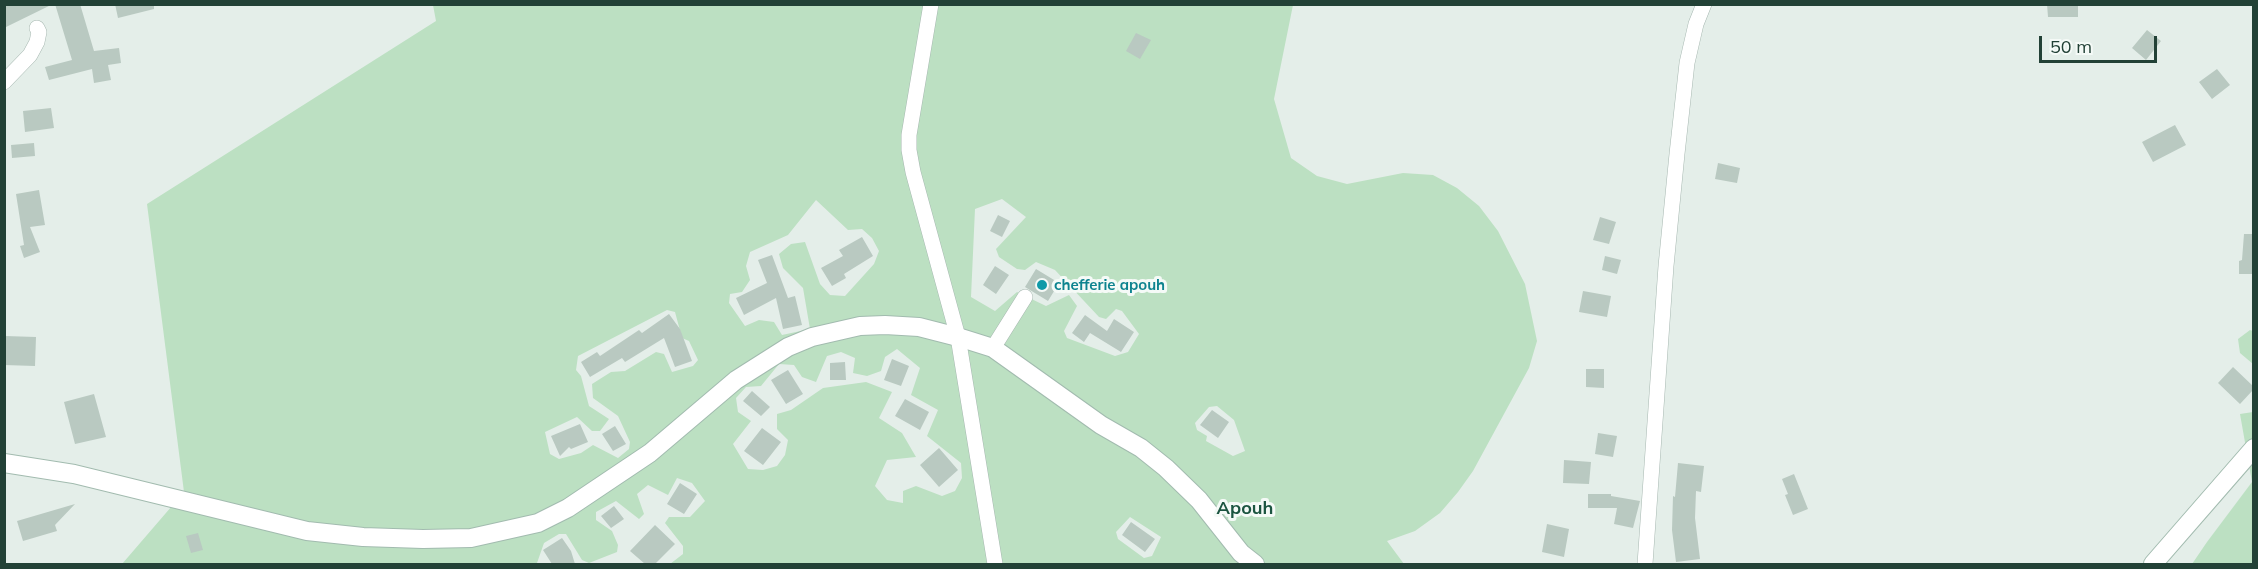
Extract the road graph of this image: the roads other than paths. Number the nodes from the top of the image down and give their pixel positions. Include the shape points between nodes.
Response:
1 (931, 4) edge
2 (1704, 4) edge
3 (37, 28) dead end
4 (4, 82) edge
5 (1025, 297) dead end
6 (958, 337) junction
7 (993, 348) junction
8 (2253, 448) edge
9 (4, 463) edge
10 (994, 564) edge
11 (1255, 564) edge
12 (1645, 564) edge
13 (2153, 564) edge

1 - 6 street via 909,150
2 - 12 street via 1687,63 1678,143
3 - 4 street via 37,42 30,55
5 - 7 street
6 - 7 street
6 - 9 street via 919,327 885,325 860,326 812,337 788,347 736,380 650,453 568,508 538,523 471,538 363,537 307,531 74,474
6 - 10 street
7 - 11 street via 1142,448 1199,500 1241,553
8 - 13 street

